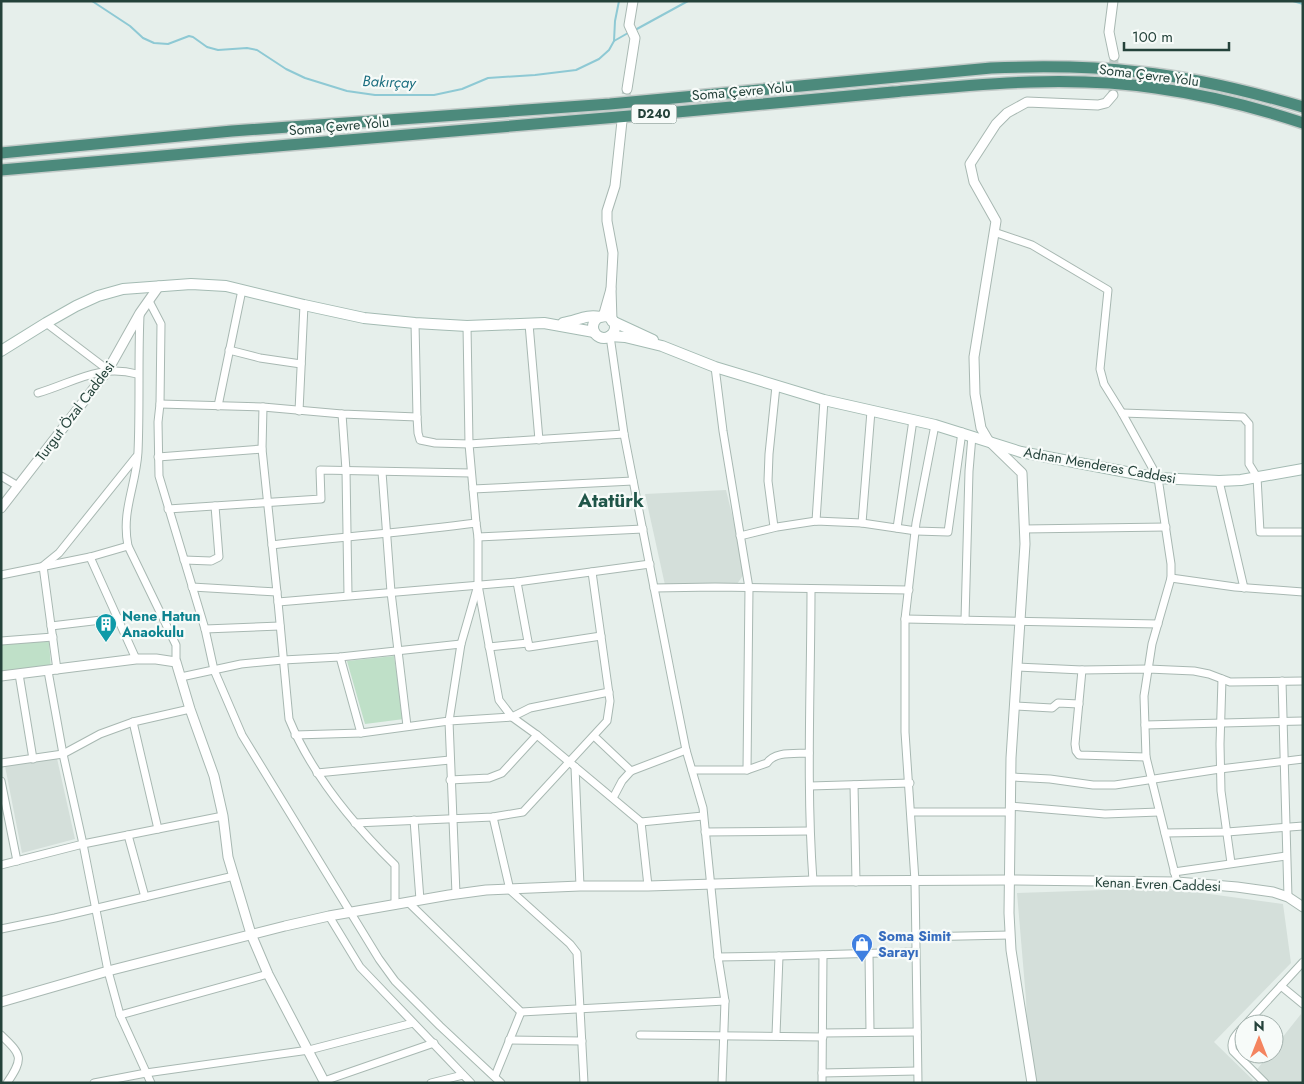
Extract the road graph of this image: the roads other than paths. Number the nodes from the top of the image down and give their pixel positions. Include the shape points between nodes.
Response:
1 (634, 1) edge
2 (1112, 1) edge
3 (1114, 56) tunnel mouth
4 (627, 89) tunnel mouth
5 (1113, 94) dead end
6 (1303, 107) edge
7 (622, 121) tunnel mouth
8 (1303, 123) edge
9 (1, 153) edge
10 (1, 170) edge
11 (994, 232) junction
12 (159, 286) junction
13 (242, 290) junction
14 (150, 301) junction
15 (304, 306) junction
16 (140, 313) junction
17 (605, 318) junction
18 (46, 323) junction
19 (415, 323) junction
20 (529, 324) junction
21 (557, 324) junction
22 (467, 326) junction
23 (594, 332) junction
24 (610, 336) junction
25 (662, 346) junction
26 (229, 350) junction
27 (1, 351) edge
28 (301, 364) junction
29 (715, 367) junction
30 (108, 370) junction
31 (138, 374) junction
32 (776, 386) junction
33 (38, 393) dead end
34 (824, 400) junction
35 (160, 404) junction
36 (218, 406) junction
37 (263, 407) junction
38 (300, 410) junction
39 (871, 411) junction
40 (1122, 413) junction
41 (342, 414) junction
42 (417, 417) junction
43 (913, 420) junction
44 (935, 425) junction
45 (962, 432) junction
46 (624, 434) junction
47 (972, 436) junction
48 (538, 440) junction
49 (988, 440) junction
50 (469, 444) junction
51 (262, 449) junction
52 (138, 454) junction
53 (158, 457) junction
54 (1303, 468) edge
55 (346, 470) junction
56 (382, 472) junction
57 (471, 473) junction
58 (1, 476) edge
59 (1257, 477) junction
60 (1158, 478) junction
61 (1220, 481) junction
62 (633, 482) junction
63 (18, 486) junction
64 (473, 489) junction
65 (268, 503) junction
66 (215, 506) junction
67 (1, 508) edge
68 (168, 509) junction
69 (816, 521) junction
70 (476, 523) junction
71 (862, 524) junction
72 (774, 527) junction
73 (1166, 527) junction
74 (897, 528) junction
75 (643, 529) junction
76 (1024, 529) junction
77 (916, 531) junction
78 (1303, 532) edge
79 (388, 534) junction
80 (347, 536) junction
81 (740, 536) junction
82 (478, 537) junction
83 (272, 544) junction
84 (128, 546) junction
85 (90, 558) junction
86 (184, 560) junction
87 (650, 564) junction
88 (43, 566) junction
89 (592, 572) junction
90 (1, 575) edge
91 (1171, 578) junction
92 (517, 582) junction
93 (478, 585) junction
94 (192, 587) junction
95 (654, 588) junction
96 (749, 588) junction
97 (811, 588) junction
98 (1244, 588) junction
99 (909, 590) junction
100 (277, 592) junction
101 (391, 592) junction
102 (1303, 592) edge
103 (348, 595) junction
104 (278, 602) junction
105 (118, 618) junction
106 (905, 619) junction
107 (965, 620) junction
108 (1020, 622) junction
109 (1158, 624) junction
110 (51, 626) junction
111 (280, 626) junction
112 (206, 629) junction
113 (601, 636) junction
114 (53, 637) junction
115 (1, 641) edge
116 (528, 643) junction
117 (461, 644) junction
118 (489, 648) junction
119 (399, 650) junction
120 (340, 657) junction
121 (136, 658) junction
122 (283, 660) junction
123 (176, 662) junction
124 (1017, 667) junction
125 (1148, 669) junction
126 (52, 670) junction
127 (214, 670) junction
128 (1082, 670) junction
129 (19, 674) junction
130 (1, 676) edge
131 (181, 677) junction
132 (1222, 679) junction
133 (1282, 681) junction
134 (1303, 681) edge
135 (609, 692) junction
136 (1079, 704) junction
137 (1014, 706) junction
138 (190, 709) junction
139 (512, 717) junction
140 (449, 721) junction
141 (1283, 721) junction
142 (1303, 721) edge
143 (133, 722) junction
144 (1220, 723) junction
145 (1145, 725) junction
146 (407, 726) junction
147 (360, 733) junction
148 (295, 735) junction
149 (537, 735) junction
150 (594, 736) junction
151 (686, 750) junction
152 (809, 753) junction
153 (63, 754) junction
154 (1146, 757) junction
155 (33, 759) junction
156 (450, 760) junction
157 (1303, 760) edge
158 (1284, 761) junction
159 (1, 763) edge
160 (572, 765) junction
161 (1220, 769) junction
162 (692, 770) junction
163 (747, 770) junction
164 (631, 771) junction
165 (318, 773) junction
166 (1011, 777) junction
167 (450, 780) junction
168 (1, 781) edge
169 (1151, 781) junction
170 (910, 783) junction
171 (854, 785) junction
172 (810, 786) junction
173 (613, 798) junction
174 (1010, 809) junction
175 (911, 812) junction
176 (1159, 812) junction
177 (223, 816) junction
178 (704, 816) junction
179 (493, 818) junction
180 (452, 819) junction
181 (414, 820) junction
182 (641, 822) junction
183 (355, 823) junction
184 (1303, 826) edge
185 (1285, 827) junction
186 (158, 829) junction
187 (809, 831) junction
188 (705, 832) junction
189 (1226, 832) junction
190 (1164, 833) junction
191 (128, 835) junction
192 (83, 844) junction
193 (1286, 856) junction
194 (17, 861) junction
195 (1231, 863) junction
196 (1, 865) edge
197 (1174, 872) junction
198 (234, 876) junction
199 (1010, 880) junction
200 (812, 881) junction
201 (915, 881) junction
202 (856, 882) junction
203 (1177, 882) junction
204 (712, 884) junction
205 (580, 886) junction
206 (648, 886) junction
207 (510, 890) junction
208 (456, 894) junction
209 (145, 897) junction
210 (1288, 897) junction
211 (420, 900) junction
212 (408, 902) junction
213 (395, 905) junction
214 (1303, 907) edge
215 (96, 908) junction
216 (351, 913) junction
217 (329, 916) junction
218 (1, 929) edge
219 (251, 934) junction
220 (1010, 935) junction
221 (915, 937) junction
222 (915, 952) junction
223 (868, 954) junction
224 (823, 955) junction
225 (779, 956) junction
226 (718, 957) junction
227 (1303, 962) edge
228 (108, 971) junction
229 (268, 974) junction
230 (1281, 986) junction
231 (725, 1001) junction
232 (1, 1002) edge
233 (1303, 1004) edge
234 (581, 1010) junction
235 (520, 1012) junction
236 (1255, 1014) edge
237 (120, 1015) junction
238 (413, 1023) junction
239 (870, 1031) junction
240 (917, 1032) junction
241 (1, 1035) edge
242 (640, 1035) dead end
243 (725, 1035) junction
244 (776, 1035) junction
245 (823, 1035) junction
246 (1234, 1037) edge
247 (509, 1040) junction
248 (582, 1041) junction
249 (434, 1043) junction
250 (309, 1050) junction
251 (1234, 1052) edge
252 (1246, 1064) edge
253 (918, 1071) junction
254 (146, 1073) junction
255 (822, 1073) junction
256 (463, 1075) junction
257 (495, 1076) junction
258 (325, 1082) edge
259 (7, 1083) edge
260 (94, 1083) edge
261 (151, 1083) edge
262 (431, 1083) edge
263 (471, 1083) edge
264 (501, 1083) edge
265 (584, 1083) edge
266 (722, 1083) edge
267 (822, 1083) edge
268 (918, 1083) edge
269 (1032, 1083) edge
270 (1265, 1083) edge

1 - 4 street via 629,25 635,38
2 - 3 street via 1109,32
5 - 11 street via 1106,103 1098,105 1027,102 1007,113 996,124 970,164 974,182 996,221
6 - 9 highway, Soma Çevre Yolu / D240 via 1230,87 1138,71 1041,66 610,104 232,131
7 - 17 street via 615,186 607,211 612,248 611,289
8 - 10 highway, Soma Çevre Yolu / D240 via 1257,109 1156,88 1041,81
11 - 40 street via 1032,245 1108,290 1100,369 1104,384
11 - 49 street via 974,357 974,394 981,428
12 - 13 main road via 191,284
12 - 14 street, Turgut Özal Caddesi
12 - 18 main road via 122,289 98,296
13 - 15 main road
13 - 26 street
14 - 16 street, Turgut Özal Caddesi
14 - 35 street via 161,324
15 - 19 main road via 364,318
15 - 28 street
16 - 30 street, Turgut Özal Caddesi
16 - 31 street
17 - 21 main road via 585,316
17 - 23 main road via 593,325
17 - 24 main road via 614,330
17 - 25 main road
18 - 27 main road
18 - 30 street
19 - 22 main road
19 - 42 street
20 - 21 main road
20 - 22 main road
20 - 48 street
21 - 23 main road
22 - 50 street
23 - 24 main road via 599,337
24 - 25 main road
24 - 46 street
25 - 29 main road, Adnan Menderes Caddesi
26 - 28 street
26 - 36 street
28 - 38 street
29 - 32 main road, Adnan Menderes Caddesi
29 - 81 street
30 - 31 street
30 - 33 street
30 - 63 street, Turgut Özal Caddesi
31 - 52 street
32 - 34 main road, Adnan Menderes Caddesi
32 - 72 street via 768,454
34 - 39 main road, Adnan Menderes Caddesi
34 - 69 street
35 - 36 street
35 - 53 street
36 - 37 street
37 - 38 street
37 - 51 street
38 - 41 street
39 - 43 main road, Adnan Menderes Caddesi
39 - 71 street
40 - 59 street via 1243,418 1249,424 1249,464
40 - 60 street
41 - 42 street
41 - 55 street
42 - 50 street via 420,440
43 - 44 main road, Adnan Menderes Caddesi
43 - 74 street
44 - 45 main road, Adnan Menderes Caddesi
44 - 77 street
45 - 47 main road, Adnan Menderes Caddesi
45 - 77 street via 948,532
46 - 48 street
46 - 62 street
47 - 49 main road, Adnan Menderes Caddesi
47 - 107 street
48 - 50 street
49 - 60 main road, Adnan Menderes Caddesi via 1021,452
49 - 76 street via 1022,473
50 - 57 street
51 - 53 street
51 - 65 street
52 - 84 street via 125,530
52 - 88 street via 59,553
53 - 68 street via 159,476
54 - 59 main road, Adnan Menderes Caddesi
55 - 56 street
55 - 65 street via 320,470 321,499
55 - 80 street
56 - 57 street
56 - 79 street
57 - 64 street
58 - 63 street
59 - 61 main road, Adnan Menderes Caddesi
59 - 78 street via 1260,532
60 - 61 main road, Adnan Menderes Caddesi
60 - 73 street
61 - 98 street
62 - 64 street
62 - 75 street
63 - 67 street, Turgut Özal Caddesi
64 - 70 street
65 - 66 street
65 - 83 street
66 - 68 street
66 - 86 street via 219,558 211,561
68 - 86 street
69 - 71 street
69 - 72 street
70 - 79 street
70 - 82 street
71 - 74 street
72 - 81 street
73 - 76 street
73 - 91 street
74 - 77 street
75 - 82 street
75 - 87 street
76 - 108 street
77 - 99 street
79 - 80 street
79 - 101 street
80 - 83 street
80 - 103 street
81 - 96 street
82 - 93 street
83 - 100 street
84 - 85 street
84 - 123 street via 176,645
85 - 88 street
85 - 105 street
86 - 94 street
87 - 89 street
87 - 95 street
88 - 90 street
88 - 110 street
89 - 92 street
89 - 113 street
91 - 98 street
91 - 109 street
92 - 93 street
92 - 116 street
93 - 101 street
93 - 117 street
93 - 118 street
94 - 100 street
94 - 112 street
95 - 96 street
95 - 151 street
96 - 97 street
96 - 163 street
97 - 99 street
97 - 152 street
98 - 102 street
99 - 106 street
100 - 104 street
101 - 103 street
101 - 119 street
103 - 104 street
104 - 111 street
105 - 110 street
105 - 121 street
106 - 107 street
106 - 170 street via 905,710
107 - 108 street
108 - 109 street
108 - 124 street
109 - 125 street
110 - 114 street
111 - 112 street
111 - 122 street
112 - 127 street
113 - 116 street via 529,647
113 - 135 street
114 - 115 street
114 - 126 street
116 - 118 street
117 - 119 street
117 - 140 street
118 - 139 street via 499,700
119 - 120 street
119 - 146 street
120 - 122 street
120 - 147 street
121 - 123 street
121 - 126 street
122 - 127 street
122 - 148 street via 289,719
123 - 131 street
124 - 128 street
124 - 137 street
125 - 128 street
125 - 132 street via 1194,672
125 - 145 street via 1144,696
126 - 129 street
126 - 153 street
127 - 131 street
127 - 216 street via 242,735
128 - 136 street
129 - 130 street
129 - 155 street
131 - 138 street
132 - 133 street via 1230,682
132 - 144 street
133 - 134 street
133 - 141 street
135 - 139 street via 530,708
135 - 150 street via 607,721
136 - 137 street via 1058,704 1052,708
136 - 154 street via 1075,744 1079,755
137 - 166 street
138 - 143 street
138 - 177 street via 214,776
139 - 140 street
139 - 149 street
140 - 146 street
140 - 156 street
141 - 142 street
141 - 144 street
141 - 158 street
143 - 153 street via 100,734
143 - 186 street
144 - 145 street
144 - 161 street
145 - 154 street
146 - 147 street
147 - 148 street
148 - 165 street
149 - 160 street
149 - 167 street via 502,773 489,778
150 - 160 street
150 - 164 street
151 - 162 street
151 - 164 street
152 - 163 street via 777,755 767,764
152 - 172 street
153 - 155 street
153 - 192 street
154 - 169 street
155 - 159 street
156 - 165 street
156 - 167 street
157 - 158 street
158 - 161 street
158 - 185 street
160 - 173 street
160 - 179 street via 523,812
160 - 205 street
161 - 169 street
161 - 189 street
162 - 163 street
162 - 178 street
164 - 173 street
165 - 183 street
166 - 169 street via 1093,785
166 - 174 street
167 - 180 street
168 - 194 street
169 - 176 street
170 - 171 street
170 - 175 street
171 - 172 street
171 - 202 street
172 - 187 street
173 - 182 street
174 - 175 street
174 - 176 street via 1105,814
174 - 199 street
175 - 201 street
176 - 190 street
177 - 186 street
177 - 198 street
178 - 182 street
178 - 188 street
179 - 180 street
179 - 207 street
180 - 181 street
180 - 208 street
181 - 183 street
181 - 211 street
182 - 206 street
183 - 213 street via 395,865
184 - 185 street
185 - 189 street
185 - 193 street
186 - 191 street
187 - 188 street
187 - 200 street
188 - 204 street
189 - 190 street
189 - 195 street
190 - 197 street
191 - 192 street
191 - 209 street
192 - 194 street
192 - 215 street
193 - 195 street
193 - 210 street
194 - 196 street
195 - 197 street
197 - 203 street
198 - 209 street
198 - 219 street
199 - 201 street, Kenan Evren Caddesi
199 - 203 street, Kenan Evren Caddesi
199 - 220 street
200 - 202 street, Kenan Evren Caddesi
200 - 204 street, Kenan Evren Caddesi
201 - 202 street, Kenan Evren Caddesi
201 - 221 street
203 - 210 street, Kenan Evren Caddesi via 1237,887
204 - 206 street, Kenan Evren Caddesi
204 - 226 street
205 - 206 street, Kenan Evren Caddesi
205 - 207 street, Kenan Evren Caddesi
207 - 208 street, Kenan Evren Caddesi
207 - 234 street via 577,953
208 - 211 street, Kenan Evren Caddesi
209 - 215 street
210 - 214 street, Kenan Evren Caddesi
211 - 212 street, Kenan Evren Caddesi
212 - 213 street, Kenan Evren Caddesi
212 - 235 street
213 - 216 street, Kenan Evren Caddesi
215 - 218 street
215 - 228 street
216 - 217 street, Kenan Evren Caddesi
216 - 257 street via 395,981
217 - 219 street, Kenan Evren Caddesi
217 - 238 street via 360,967
219 - 228 street, Kenan Evren Caddesi
219 - 229 street
220 - 221 street
220 - 269 street
221 - 222 street
222 - 223 street
222 - 240 street
223 - 224 street
223 - 239 street
224 - 225 street
224 - 245 street
225 - 226 street
225 - 244 street
226 - 231 street
227 - 230 street
228 - 232 street, Kenan Evren Caddesi
228 - 237 street
229 - 237 street
229 - 250 street
230 - 233 street
230 - 236 street
231 - 234 street
231 - 243 street
234 - 235 street
234 - 248 street
235 - 247 street
237 - 254 street
238 - 249 street
238 - 250 street
239 - 240 street
239 - 245 street
240 - 253 street
241 - 259 street via 16,1050 19,1060
242 - 243 street
243 - 244 street
243 - 266 street
244 - 245 street
245 - 255 street
246 - 251 street via 1231,1045
247 - 248 street
247 - 257 street
248 - 265 street
249 - 256 street
249 - 258 street
250 - 254 street
250 - 258 street
252 - 270 street
253 - 255 street
253 - 268 street
254 - 260 street
254 - 261 street
255 - 267 street
256 - 262 street
256 - 263 street
257 - 264 street

